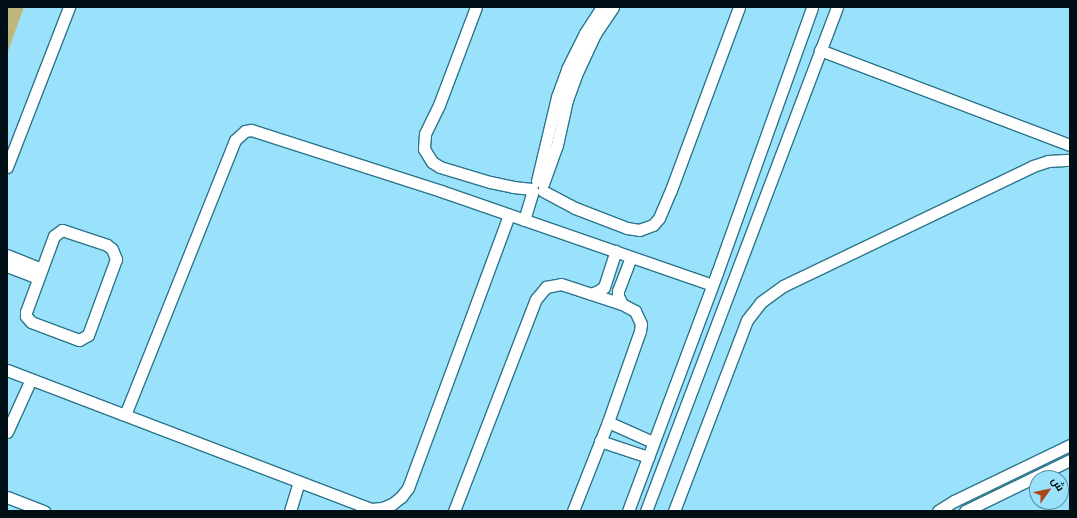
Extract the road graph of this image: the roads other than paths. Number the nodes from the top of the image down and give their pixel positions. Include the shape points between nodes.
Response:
1 (69, 7) edge
2 (476, 7) edge
3 (602, 7) edge
4 (613, 7) edge
5 (739, 7) edge
6 (812, 7) edge
7 (837, 7) edge
8 (582, 49) junction
9 (820, 50) junction
10 (1070, 145) edge
11 (1070, 160) edge
12 (7, 166) edge
13 (538, 188) junction
14 (509, 215) junction
15 (527, 220) junction
16 (616, 251) junction
17 (7, 255) edge
18 (631, 257) junction
19 (7, 266) edge
20 (610, 272) junction
21 (40, 274) junction
22 (624, 276) junction
23 (712, 285) junction
24 (591, 294) junction
25 (622, 304) junction
26 (7, 370) edge
27 (31, 379) junction
28 (125, 415) junction
29 (608, 422) junction
30 (7, 432) edge
31 (600, 441) junction
32 (653, 442) junction
33 (1070, 445) edge
34 (648, 457) junction
35 (1070, 460) edge
36 (299, 482) junction
37 (7, 497) edge
38 (44, 511) edge
39 (290, 511) edge
40 (454, 511) edge
41 (572, 511) edge
42 (628, 511) edge
43 (646, 511) edge
44 (674, 511) edge
45 (938, 511) edge
46 (965, 511) edge

1 - 12 street
2 - 13 street via 439,105 425,134 424,149 432,162 440,167 513,187
3 - 8 street
4 - 8 street
5 - 13 street via 671,190 659,218 653,225 640,230 627,228 575,208
6 - 23 street
7 - 9 street
8 - 13 street via 557,97
9 - 10 street
9 - 43 street
11 - 44 street via 1055,160 1033,166 784,286 762,302 747,320
13 - 15 street
14 - 15 street
14 - 28 street via 251,130 239,134
14 - 36 street via 408,488 401,497 392,504 371,509
15 - 16 street
16 - 18 street
16 - 20 street
17 - 21 street
18 - 22 street
18 - 23 street
19 - 21 street
20 - 22 street
20 - 24 street via 604,287
21 - 21 street via 26,312 28,320 76,340 85,338 116,259 115,253 107,245 62,230 54,236
22 - 25 street via 618,296
23 - 32 street
24 - 25 street
24 - 40 street via 561,284 553,284 540,292
25 - 29 street via 639,316 640,331
26 - 27 street
27 - 28 street
27 - 30 street
28 - 36 street
29 - 31 street
29 - 32 street
31 - 34 street
31 - 41 street
32 - 34 street
33 - 45 street
34 - 42 street
35 - 46 street
36 - 39 street
37 - 38 street

